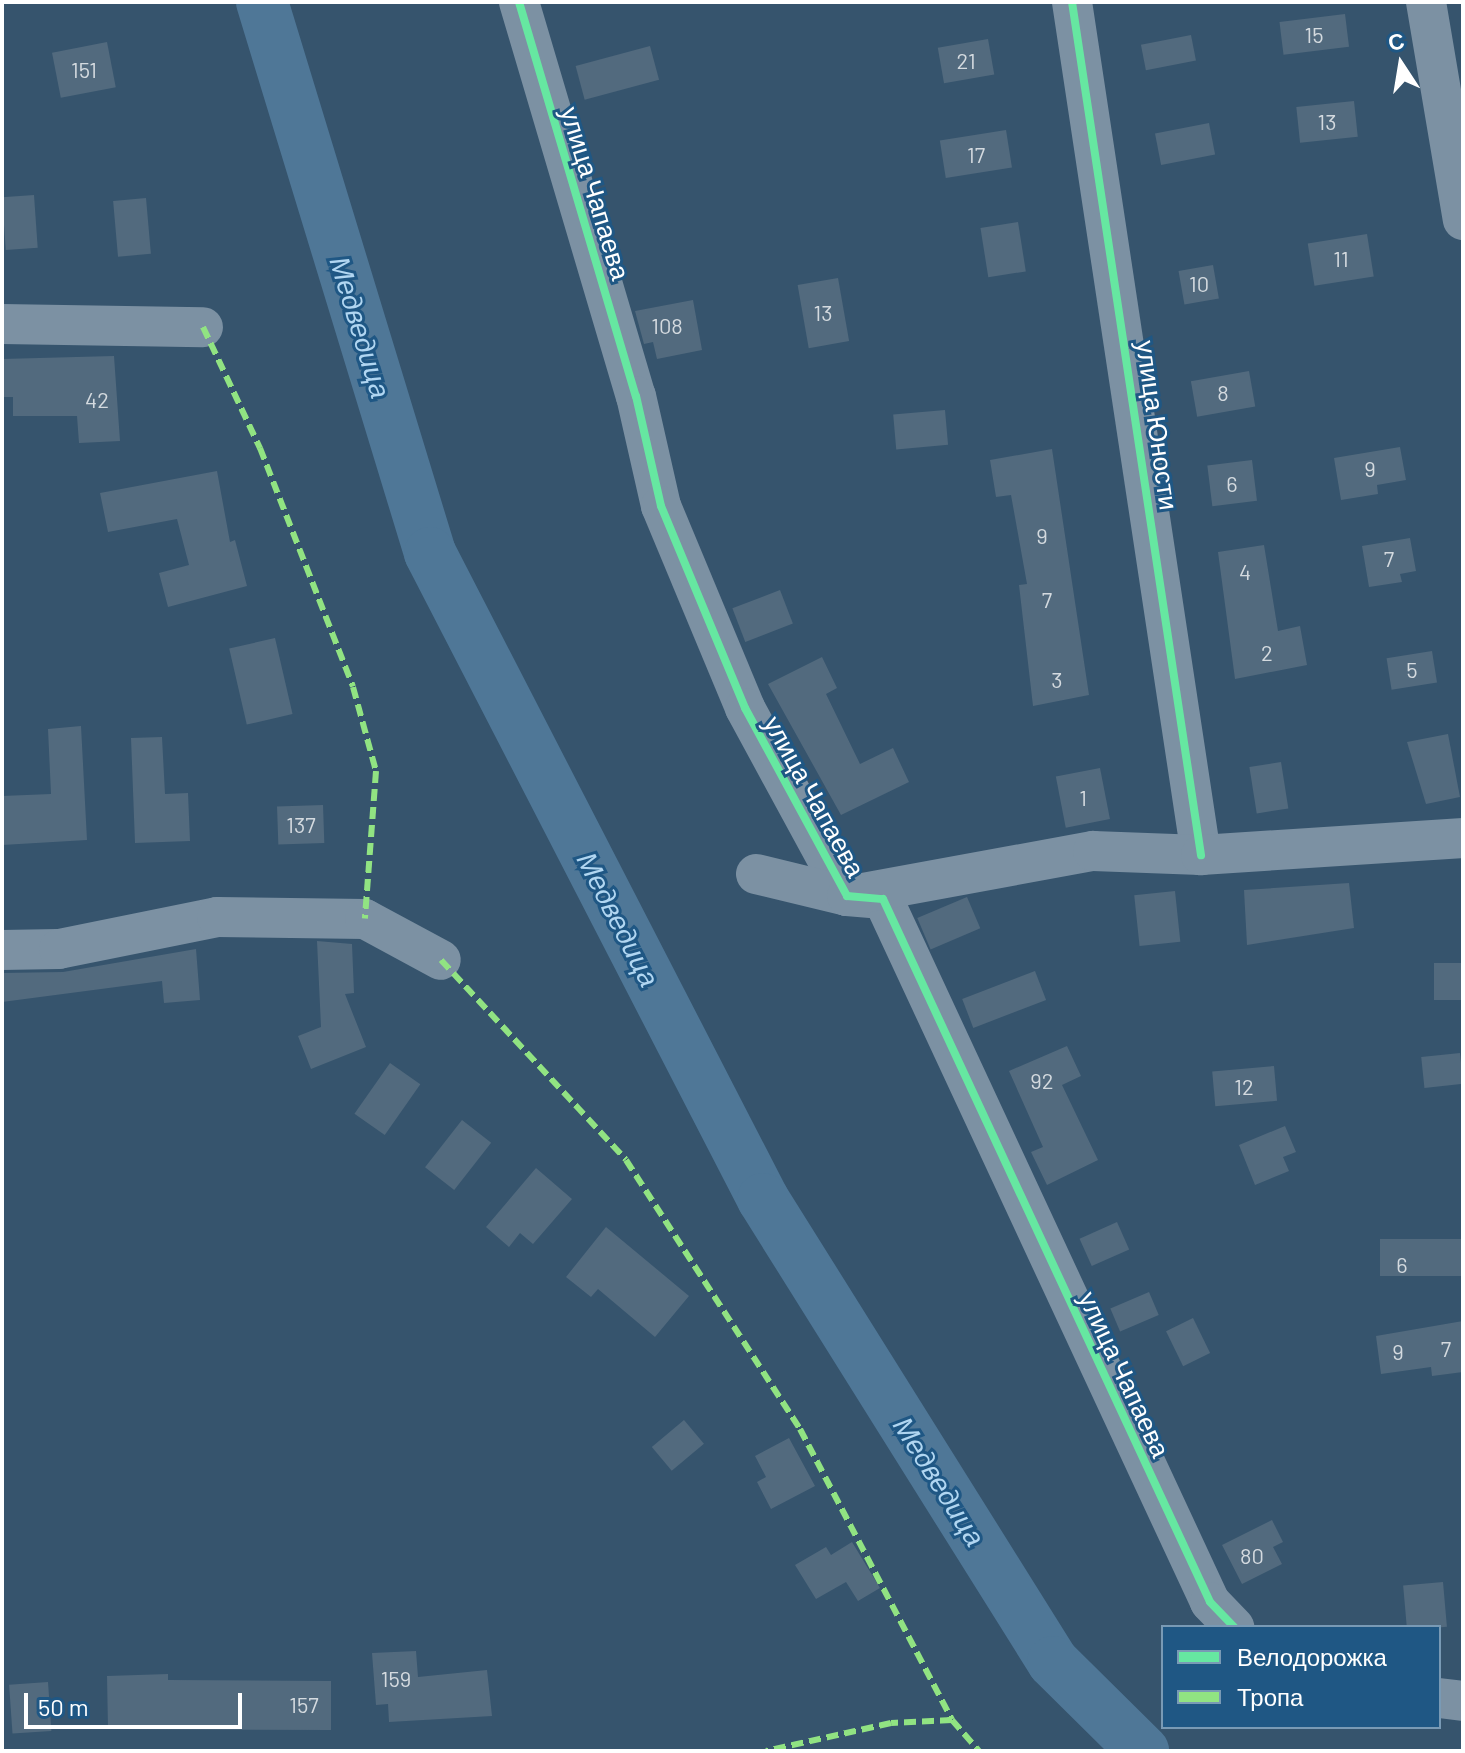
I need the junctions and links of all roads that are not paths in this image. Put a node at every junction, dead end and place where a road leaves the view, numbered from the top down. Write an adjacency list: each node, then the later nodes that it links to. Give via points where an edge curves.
1 (519, 2): 10 (street, улица Чапаева, via 636,396 661,506 745,708)
2 (1072, 2): 8 (street, улица Юности)
3 (1426, 2): 4 (street)
4 (1463, 220)
5 (2, 324): 6 (street)
6 (203, 327)
7 (1463, 838): 8 (street)
8 (1201, 855): 10 (street, via 1093,851)
9 (756, 874): 10 (street)
10 (847, 896): 13 (street, улица Чапаева, via 883,899 1210,1602)
11 (2, 950): 12 (street, via 59,949 217,917 365,919)
12 (441, 960)
13 (1232, 1625)
14 (1441, 1698): 15 (street)
15 (1463, 1701)

